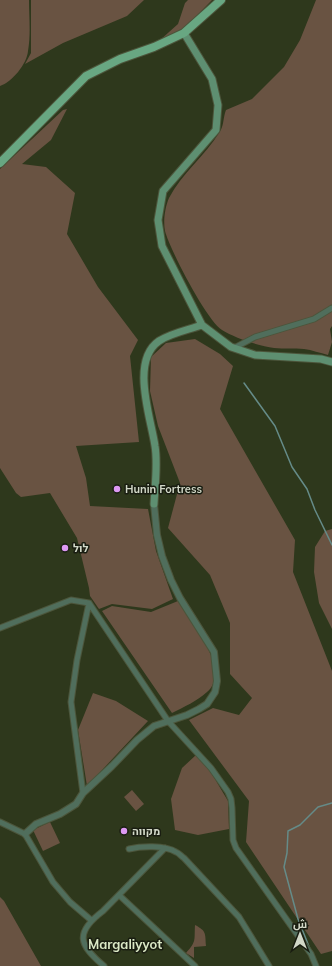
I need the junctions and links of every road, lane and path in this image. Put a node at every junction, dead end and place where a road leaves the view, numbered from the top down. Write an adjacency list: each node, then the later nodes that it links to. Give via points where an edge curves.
1 (221, 0): 2 (main road)
2 (184, 33): 3 (main road, via 86,76); 5 (main road, via 212,80 218,105 216,130 163,191 158,220 162,246)
3 (0, 163)
4 (332, 308): 6 (street, via 314,318 255,337)
5 (202, 325): 6 (main road); 8 (main road, via 158,341 146,359 145,388 156,447)
6 (234, 348): 7 (main road, via 255,355)
7 (332, 362)
8 (154, 504): 11 (street, via 162,556 180,598 214,652 217,676 215,692 207,704)
9 (89, 603): 10 (street, via 71,600); 11 (street); 12 (street, via 71,702)
10 (0, 628)
11 (168, 721): 12 (street, via 154,726 137,740); 22 (street, via 211,768 228,792 236,848 305,945)
12 (83, 793): 14 (street, via 76,804 36,824)
13 (0, 822): 14 (street)
14 (25, 834): 18 (street, via 53,882 70,902)
15 (165, 848): 16 (street, via 139,846); 17 (street); 21 (street, via 184,858 240,917)
16 (129, 849)
17 (119, 895): 18 (street); 20 (street)
18 (91, 920): 19 (street, via 83,936 84,946)
19 (104, 966)
20 (195, 966)
21 (269, 966)
22 (316, 966)

